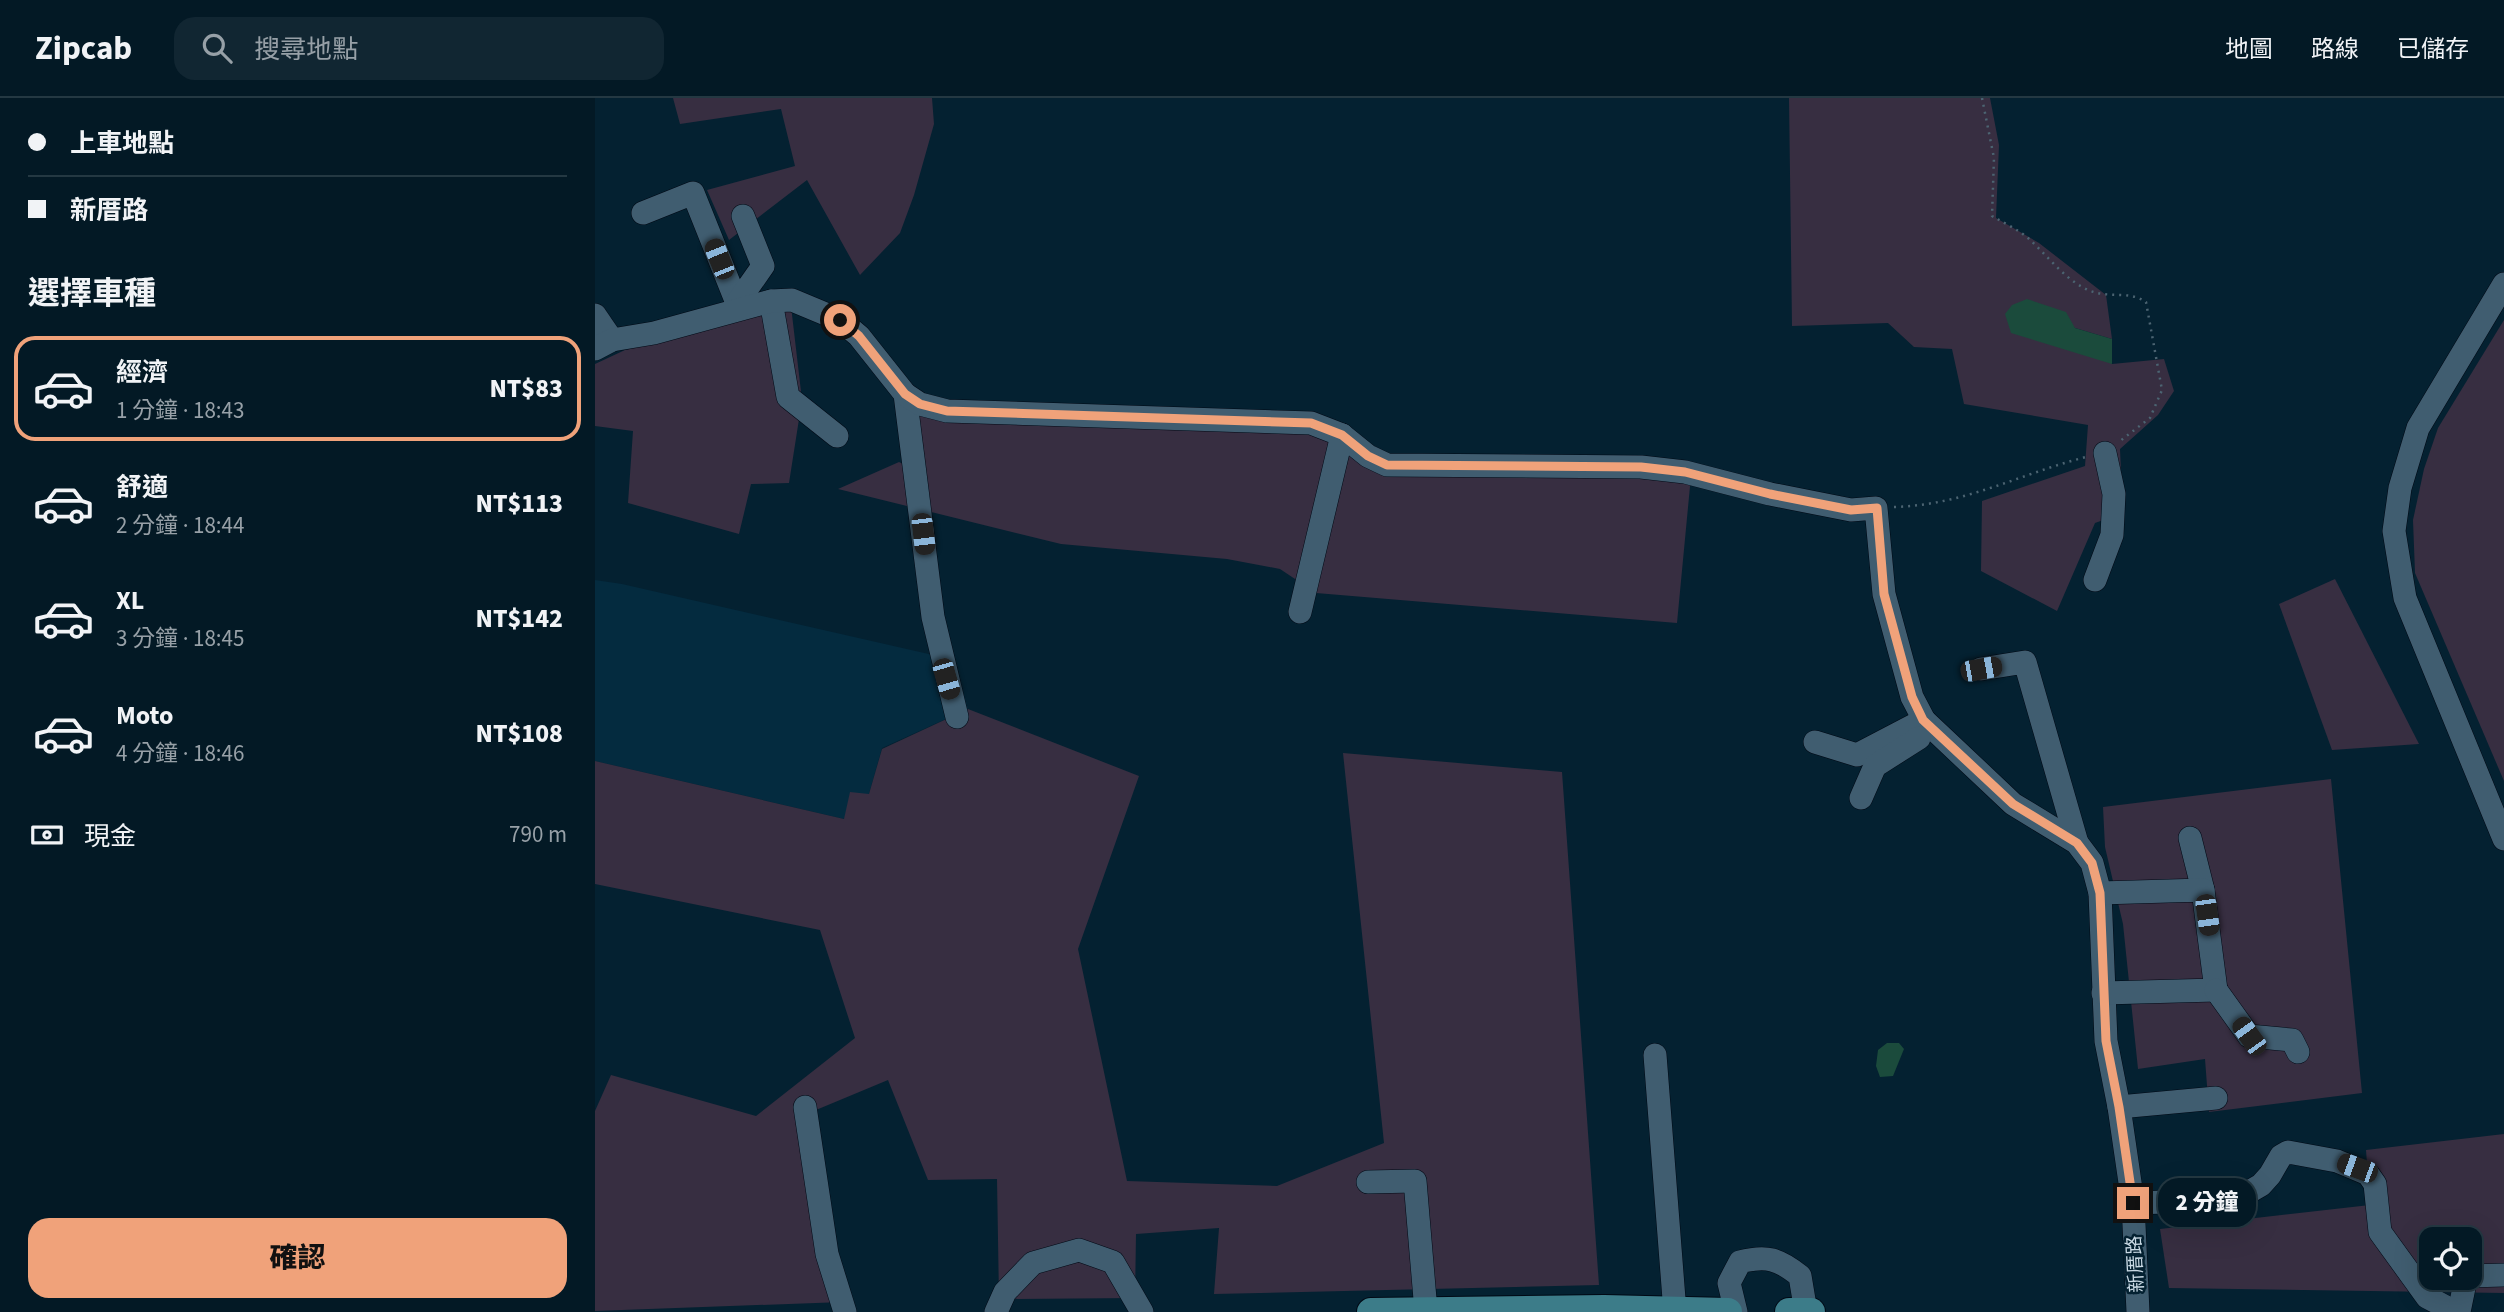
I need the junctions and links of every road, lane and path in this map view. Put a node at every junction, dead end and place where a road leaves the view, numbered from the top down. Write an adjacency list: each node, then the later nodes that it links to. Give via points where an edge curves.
1 (1982, 98): 12 (path, via 1994,158 1992,216 2027,237 2071,280 2105,295 2136,296 2146,302 2162,390 2150,418)
2 (643, 213): 6 (street, via 693,192)
3 (743, 216): 6 (street, via 763,266)
4 (2504, 284): 22 (street, via 2418,428 2400,488 2394,531 2405,598)
5 (771, 301): 6 (street); 9 (street, via 792,300 840,320 859,336); 11 (street, via 787,397)
6 (736, 307): 8 (street)
7 (595, 315): 8 (street)
8 (603, 345)
9 (905, 394): 10 (street, via 920,404 947,411 1311,423); 17 (street, via 933,617)
10 (1342, 435): 13 (street, via 1387,465 1641,467 1685,472 1851,510); 15 (street)
11 (837, 436)
12 (2105, 453): 13 (path, via 1970,496); 14 (street, via 2114,494 2112,536)
13 (1877, 508): 18 (street, 新厝路, via 1884,594 1912,697)
14 (2095, 580)
15 (1300, 612)
16 (1981, 669): 23 (street, via 2025,662)
17 (957, 718)
18 (1929, 724): 19 (street, via 1857,755); 20 (street, via 1875,766); 23 (street, 新厝路, via 2013,804)
19 (1815, 742)
20 (1861, 798)
21 (2190, 838): 24 (street)
22 (2504, 839)
23 (2077, 843): 25 (street, 新厝路, via 2092,863)
24 (2203, 890): 25 (street); 26 (street)
25 (2100, 893): 27 (street, 新厝路)
26 (2216, 990): 27 (street); 28 (street, via 2249,1036 2292,1040)
27 (2103, 993): 32 (street, 新厝路, via 2106,1041)
28 (2298, 1052)
29 (1655, 1055): 39 (street)
30 (2216, 1098): 32 (street)
31 (805, 1107): 40 (street, via 827,1254)
32 (2119, 1107): 34 (street, 新厝路)
33 (1368, 1182): 38 (street, via 1415,1181)
34 (2133, 1203): 48 (street, 新厝路); 49 (street, via 2235,1200 2261,1185 2288,1152 2337,1161 2368,1174 2375,1184 2380,1232 2427,1297)
35 (2504, 1275): 36 (street)
36 (2482, 1276)
37 (2463, 1290): 49 (street)
38 (1426, 1311): 39 (main road); 43 (main road)
39 (1674, 1311): 44 (main road)
40 (845, 1312)
41 (996, 1312): 42 (street, via 1005,1292 1033,1263 1079,1250 1114,1262)
42 (1142, 1312)
43 (1371, 1312)
44 (1728, 1312)
45 (1736, 1312): 47 (street, via 1729,1283 1740,1262 1758,1257 1782,1262 1800,1276)
46 (1789, 1312): 47 (main road)
47 (1808, 1312)
48 (2139, 1312)
49 (2457, 1312)

